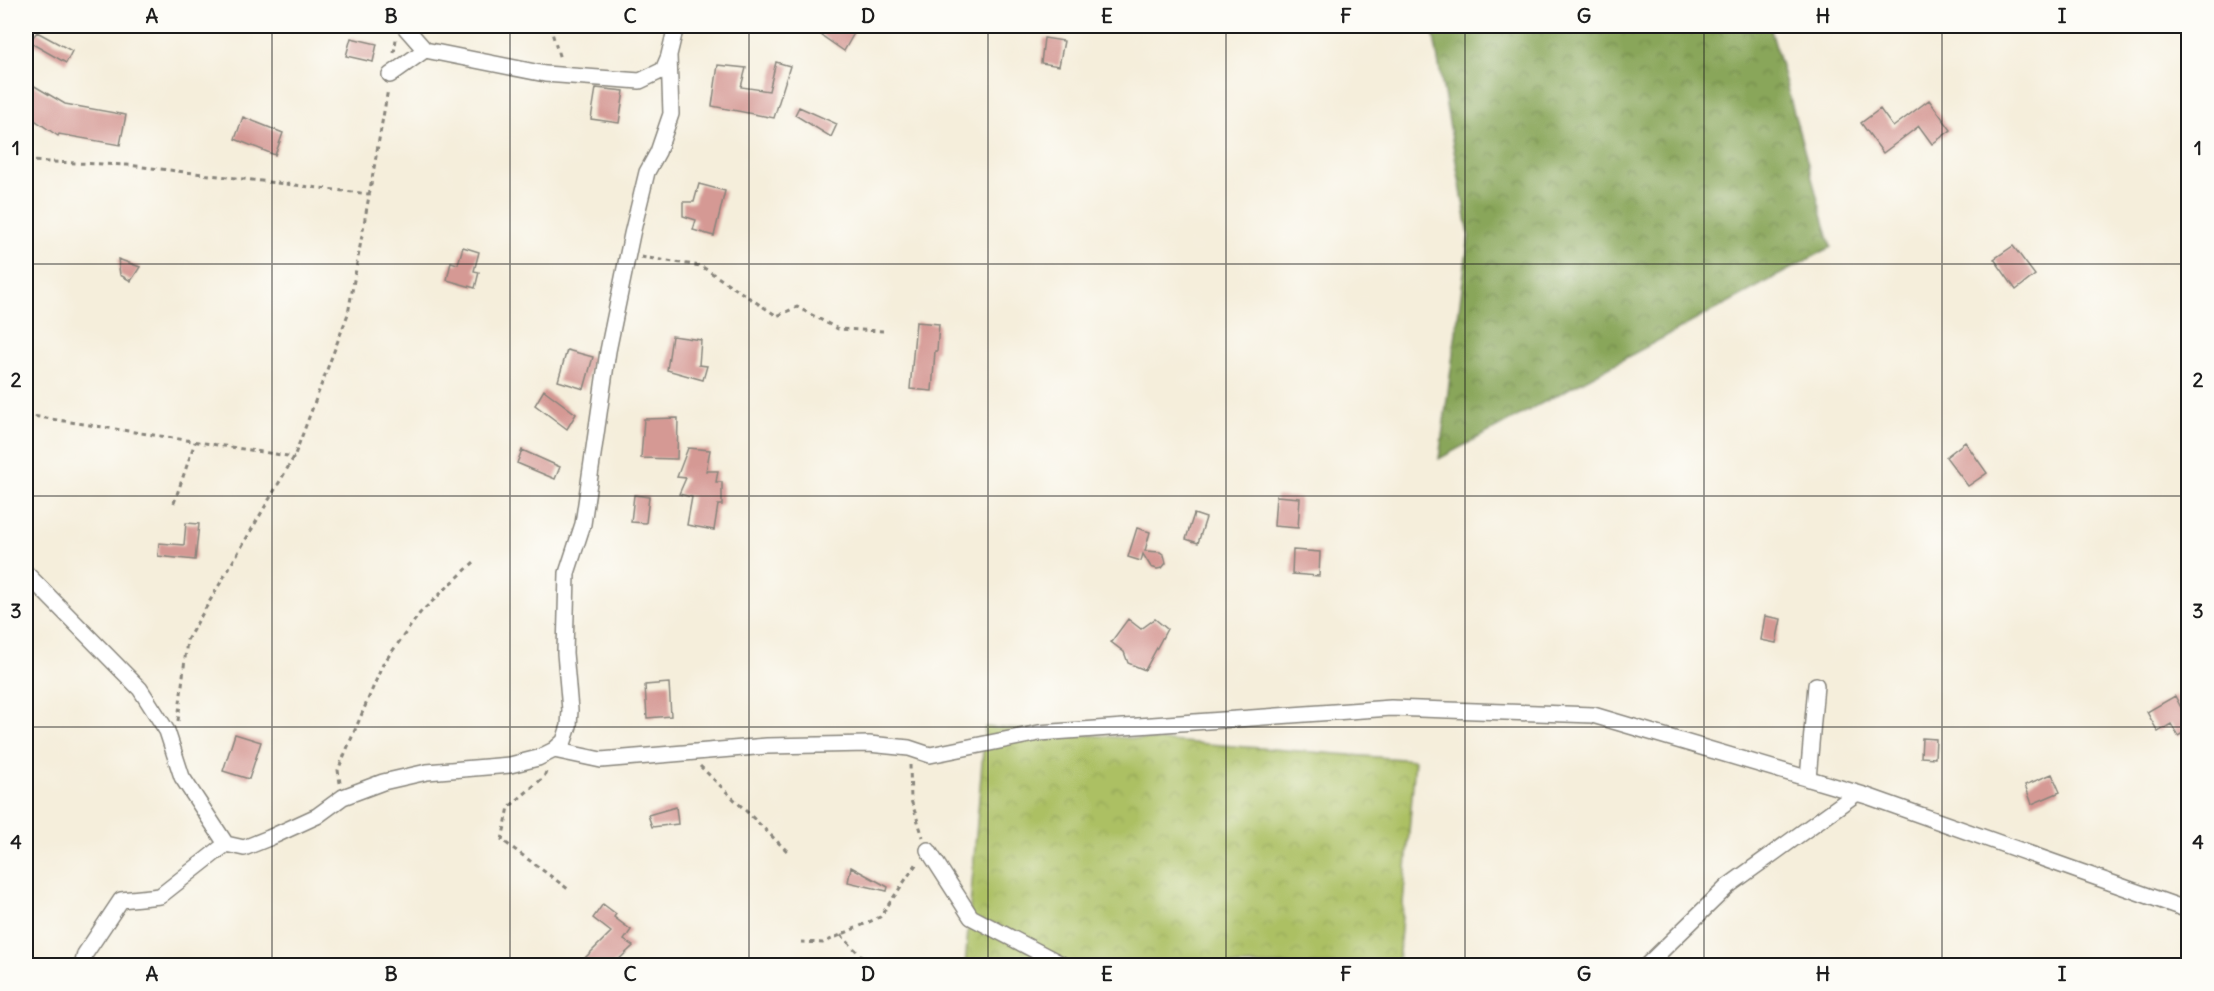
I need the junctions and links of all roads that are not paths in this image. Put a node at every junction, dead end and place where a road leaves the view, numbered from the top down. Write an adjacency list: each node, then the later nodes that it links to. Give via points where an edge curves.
1 (676, 26): 4 (street)
2 (400, 30): 3 (street)
3 (425, 50): 4 (street, via 545,74 640,81 663,70); 5 (street)
4 (669, 55): 8 (street, via 671,114 647,172 628,255 583,524 567,573 569,726 564,741)
5 (390, 75)
6 (26, 573): 11 (street, via 140,689 168,730 182,777)
7 (1816, 685): 9 (street)
8 (554, 750): 9 (street, via 601,760 767,746 869,744 909,748 930,755 1039,733 1390,708 1593,715); 11 (street, via 510,765 416,774 383,782 343,797 317,816 244,848)
9 (1808, 779): 10 (street)
10 (1857, 793): 13 (street); 16 (street, via 1728,886)
11 (226, 844): 14 (street, via 160,896 121,900 85,954)
12 (928, 850): 15 (street, via 971,917)
13 (2188, 910)
14 (82, 966)
15 (1065, 966)
16 (1646, 966)

